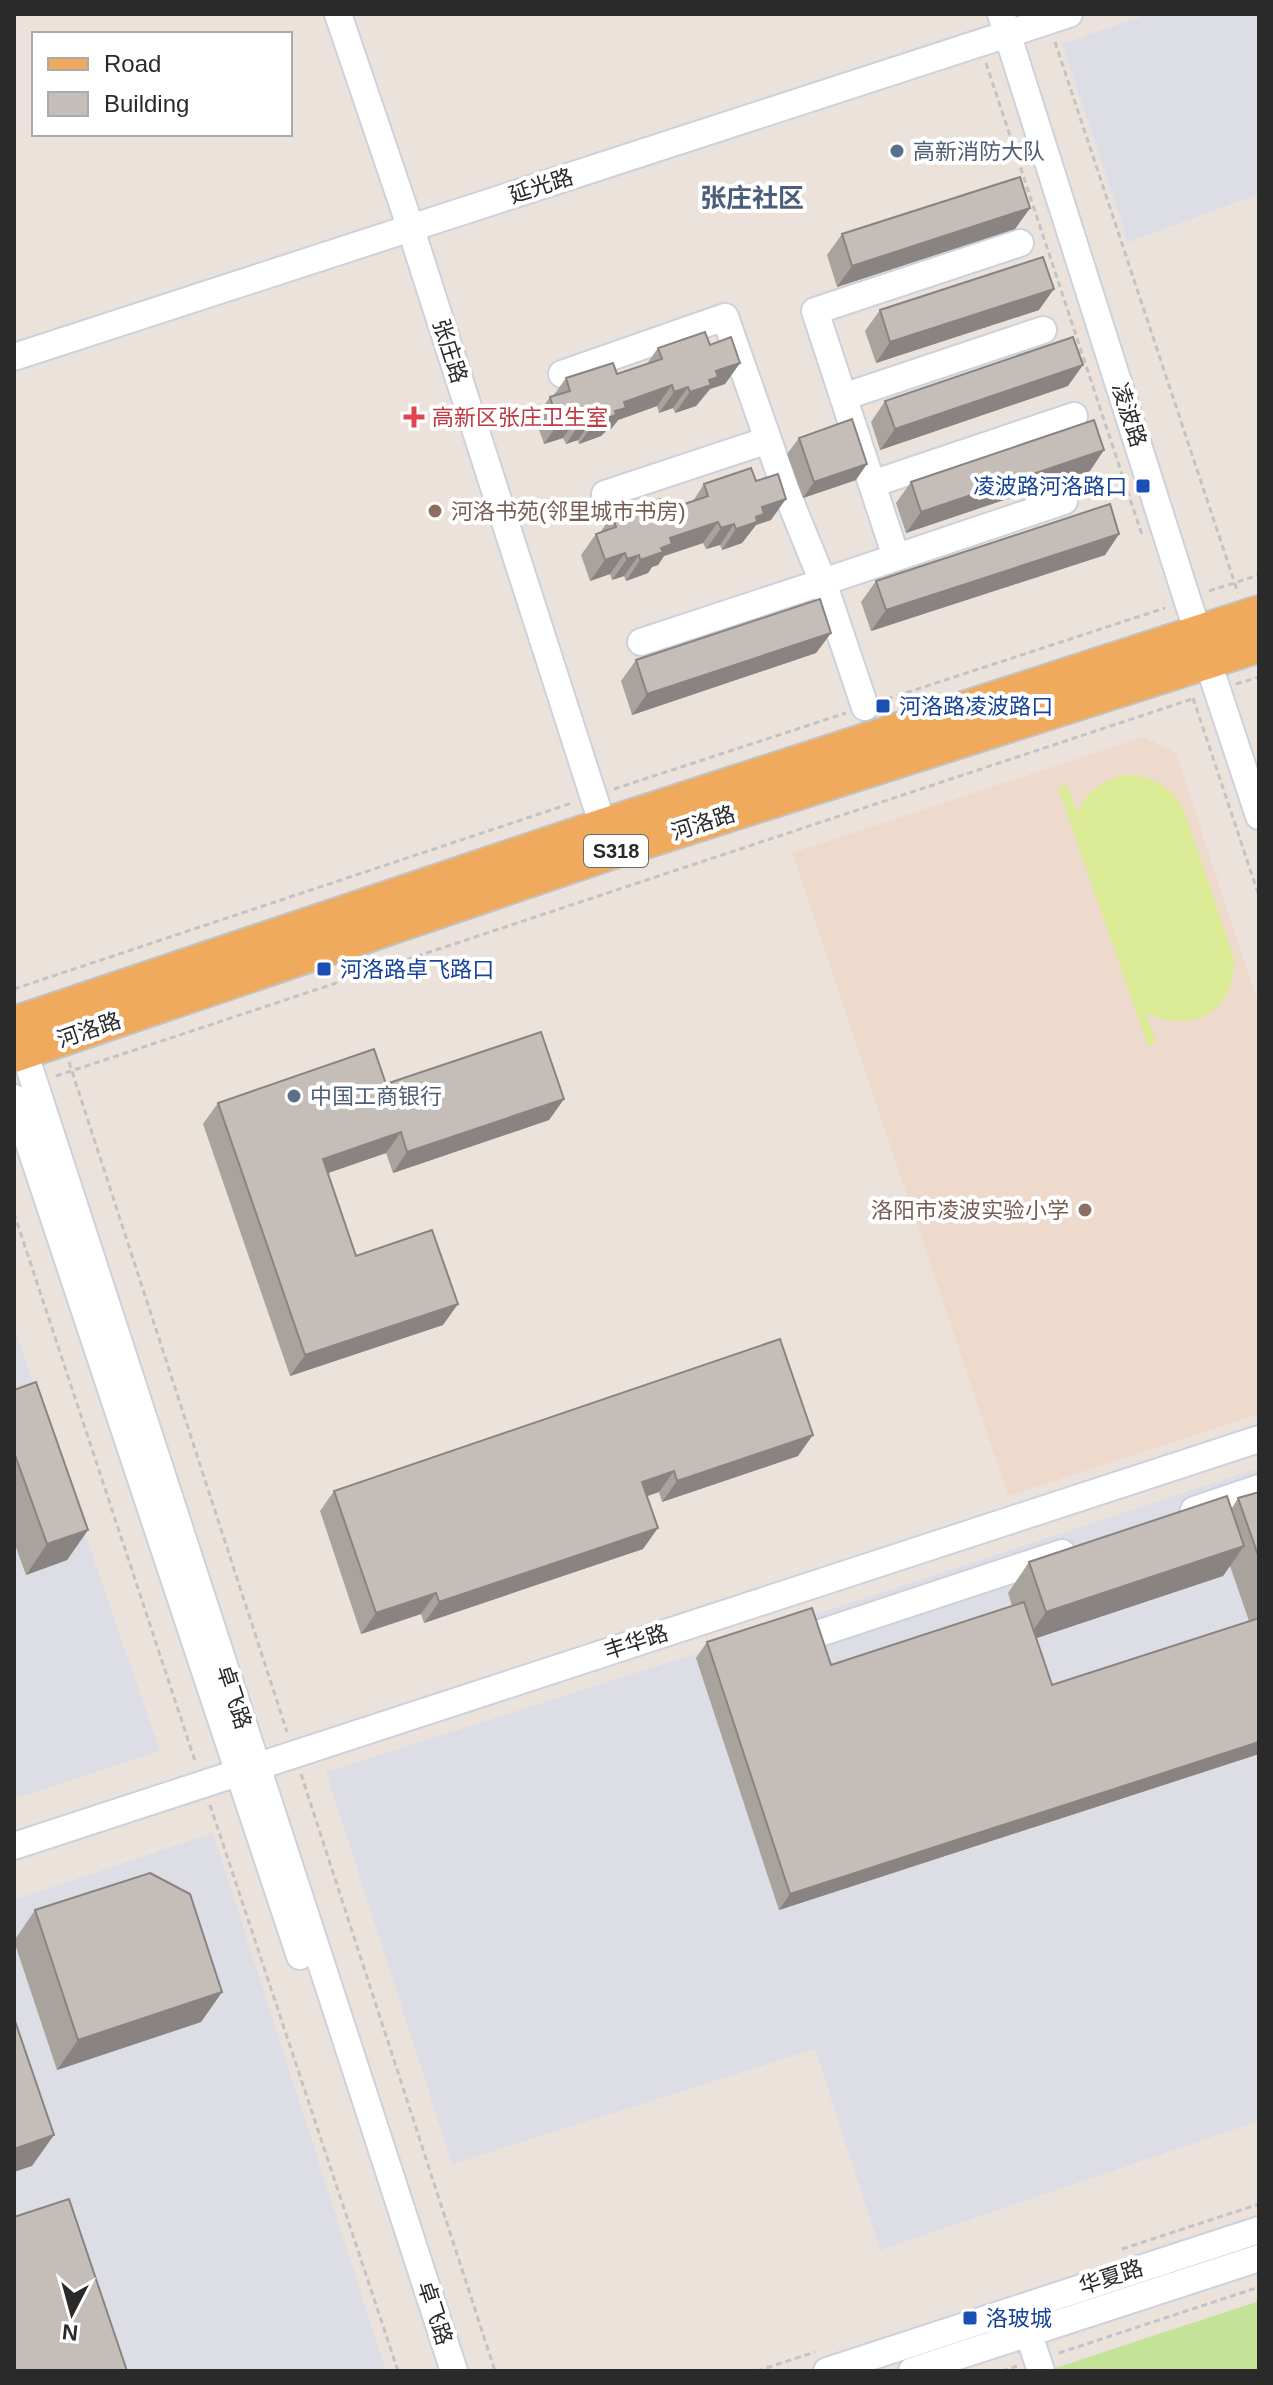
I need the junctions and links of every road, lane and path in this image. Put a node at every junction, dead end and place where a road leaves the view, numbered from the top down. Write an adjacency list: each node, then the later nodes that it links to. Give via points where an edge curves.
1 (338, 14): 5 (street, 张庄路)
2 (1059, 17): 3 (street, 延光路); 21 (path)
3 (1010, 21): 4 (street, 延光路); 5 (street, 延光路); 22 (street, 凌波路)
4 (979, 43): 5 (street, 延光路); 17 (path)
5 (408, 221): 8 (street, 延光路); 9 (street, 延光路); 29 (street, 张庄路)
6 (1020, 243): 11 (street, via 815,311)
7 (1043, 330): 11 (street)
8 (14, 341)
9 (14, 357)
10 (562, 374): 13 (street, via 725,317)
11 (843, 397): 14 (street)
12 (1074, 416): 14 (street)
13 (768, 440): 15 (street); 20 (street)
14 (872, 484): 18 (street)
15 (605, 494)
16 (1064, 501): 18 (street)
17 (1146, 549)
18 (896, 557): 20 (street)
19 (1259, 575): 21 (path)
20 (823, 582): 24 (street); 27 (street)
21 (1234, 583): 22 (path); 23 (path)
22 (1185, 600): 25 (street, 凌波路); 25 (path); 27 (path)
23 (1255, 625): 25 (main road, 河洛路 / S318)
24 (641, 642)
25 (1208, 662): 26 (path); 28 (street, 凌波路); 29 (main road, 河洛路 / S318); 30 (street, 凌波路); 31 (path); 33 (path); 33 (main road, 河洛路 / S318)
26 (1259, 677)
27 (865, 707): 29 (path)
28 (1259, 766)
29 (598, 811): 33 (main road, 河洛路 / S318); 33 (path)
30 (1259, 816)
31 (1259, 896)
32 (14, 989): 33 (path)
33 (57, 1025): 34 (main road, 河洛路 / S318); 34 (path); 41 (path)
34 (19, 1056): 42 (street, 卓飞路)
35 (1259, 1439): 41 (street, 丰华路)
36 (1259, 1454): 41 (street, 丰华路)
37 (1259, 1488): 38 (street)
38 (1171, 1517)
39 (1082, 1547): 40 (street)
40 (817, 1634)
41 (296, 1759): 42 (street, 丰华路); 52 (path)
42 (250, 1775): 43 (street, 丰华路); 44 (street, 丰华路); 50 (street, 卓飞路); 51 (street, 卓飞路)
43 (14, 1846)
44 (14, 1859)
45 (1259, 2230): 53 (street, 华夏路)
46 (1259, 2258): 48 (street, 华夏路)
47 (1259, 2287): 49 (path)
48 (1028, 2332): 49 (street); 54 (street, 华夏路)
49 (1039, 2365): 55 (path)
50 (437, 2371)
51 (454, 2371)
52 (495, 2371)
53 (827, 2371)
54 (912, 2371)
55 (1002, 2371)

